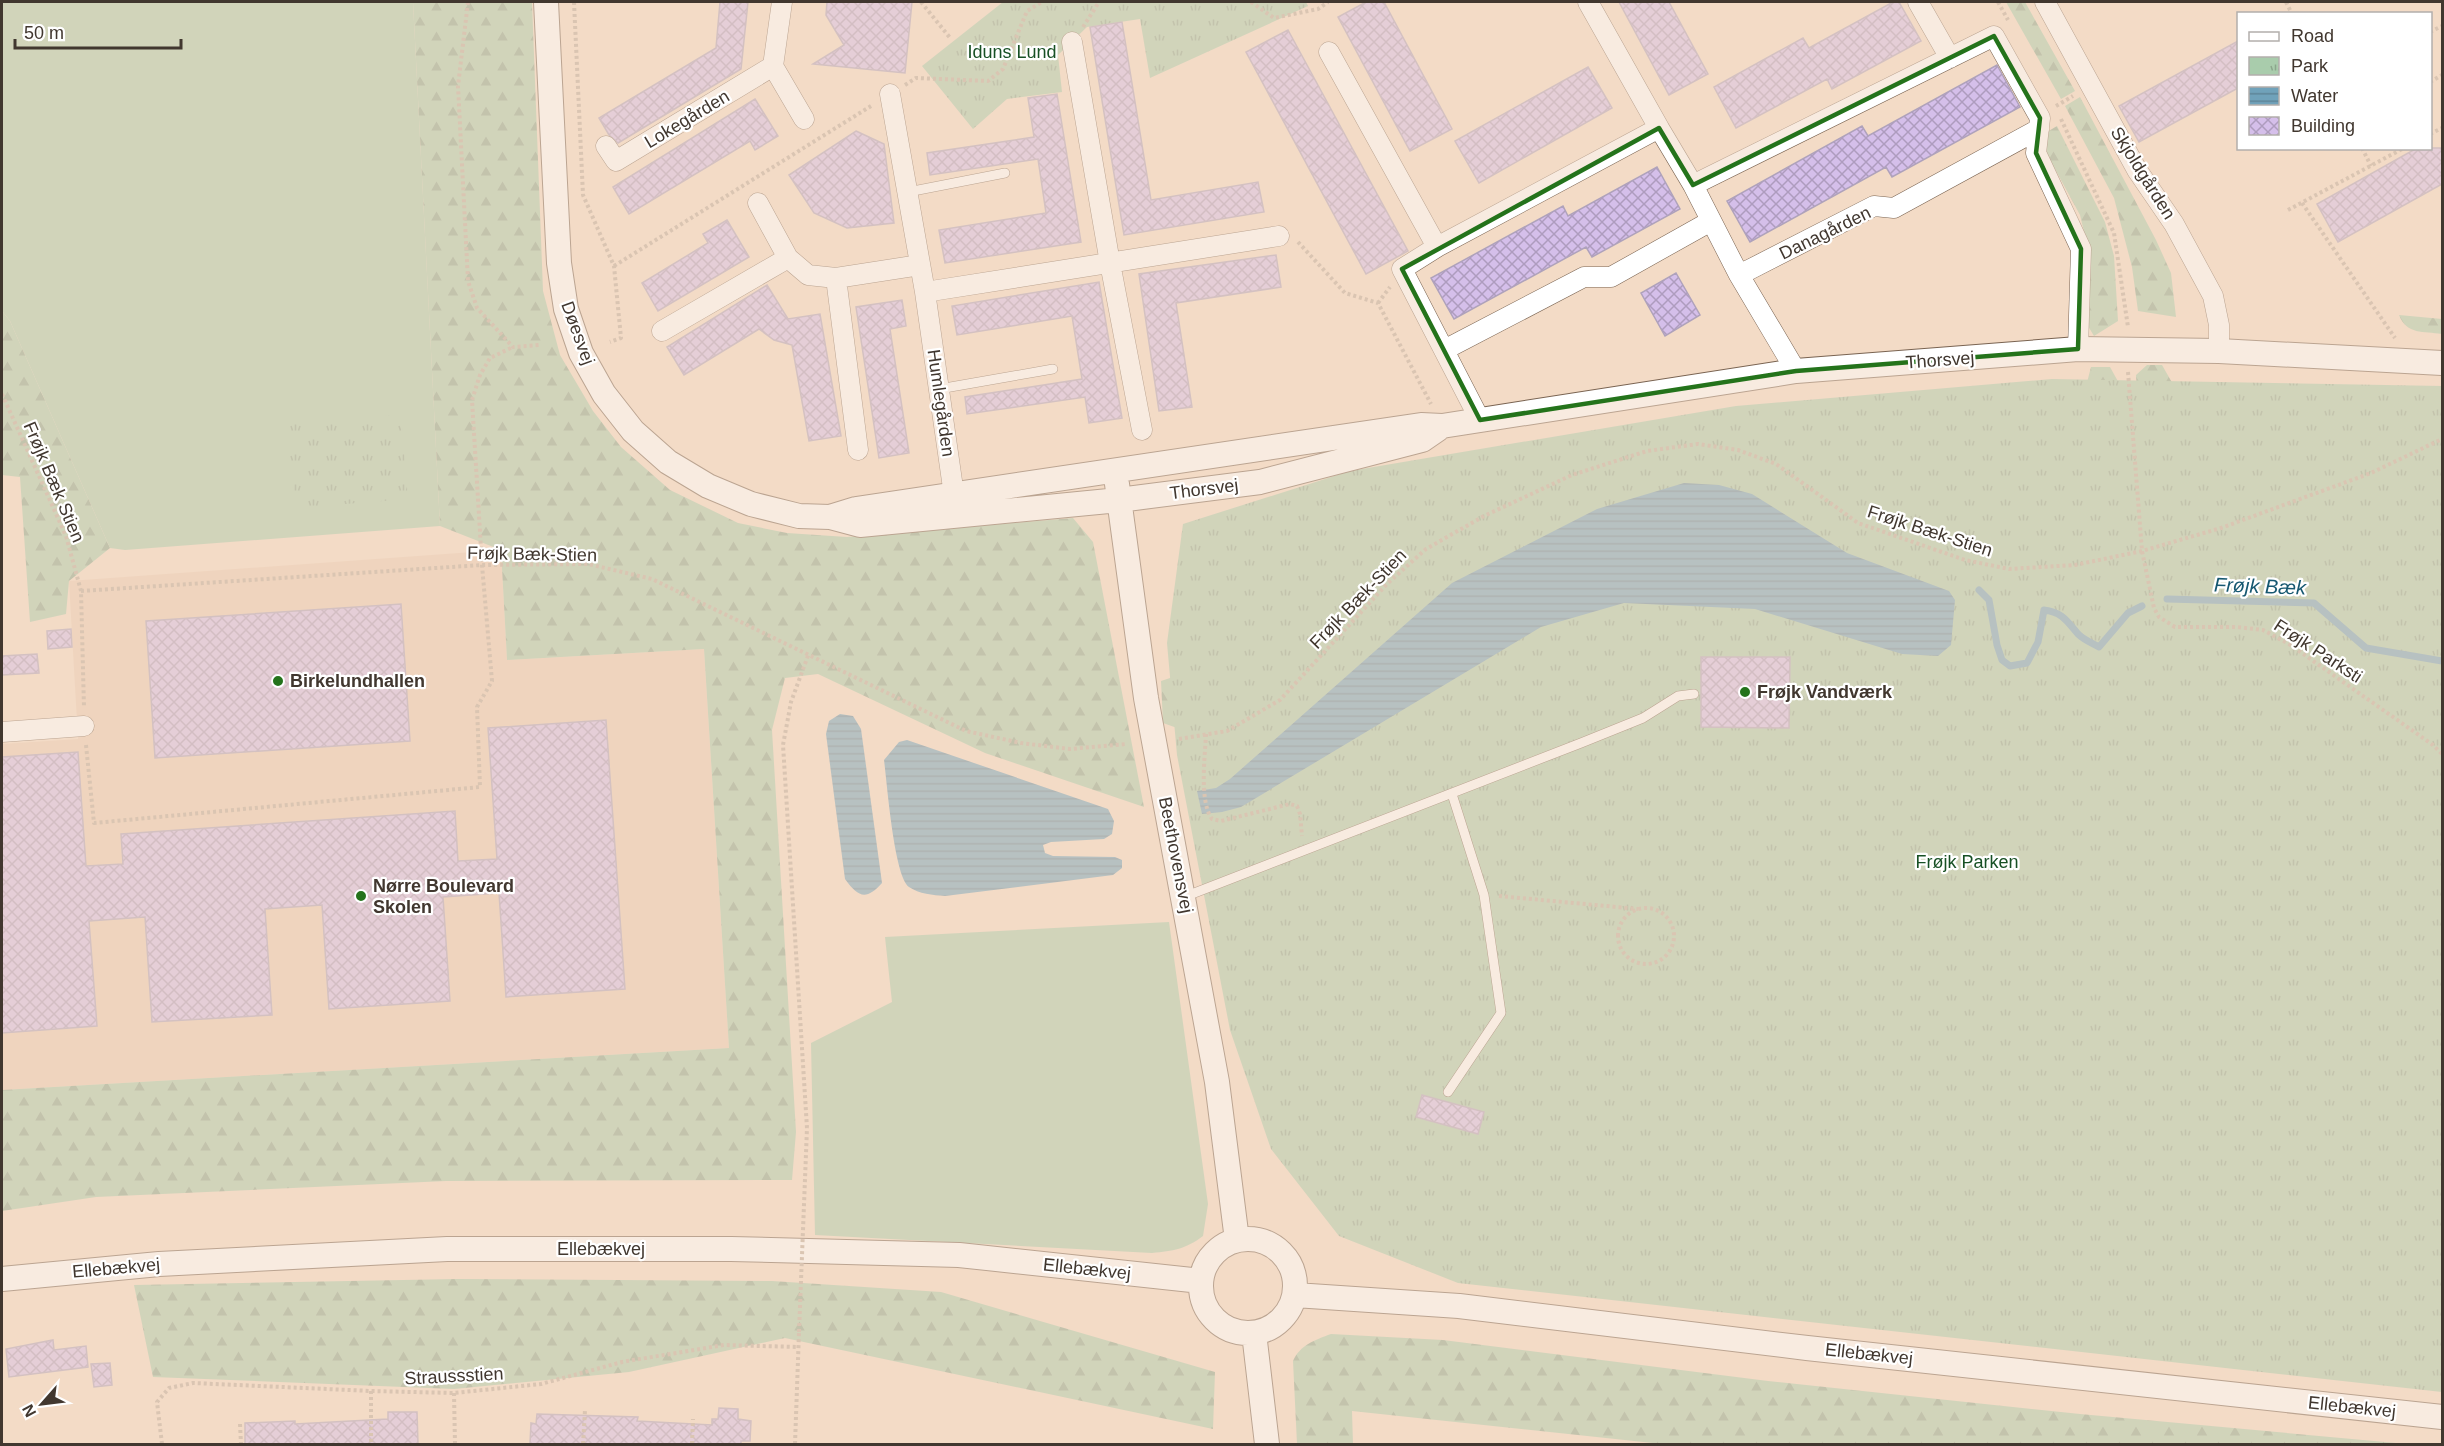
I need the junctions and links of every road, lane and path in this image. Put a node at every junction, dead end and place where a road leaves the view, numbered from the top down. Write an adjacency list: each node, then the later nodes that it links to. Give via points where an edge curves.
1 (468, 2): 49 (path, via 458,86 468,281 477,308)
2 (546, 2): 67 (street, Døesvej, via 559,263 566,309 581,353 604,394 633,430 668,462 708,486 751,504 799,516 830,517 856,509)
3 (574, 2): 40 (path, via 583,195)
4 (782, 2): 19 (street)
5 (921, 2): 15 (path)
6 (1042, 2): 20 (path, via 1027,11 1003,69 988,81 916,78)
7 (1099, 2): 16 (path)
8 (1251, 2): 9 (path, via 1274,18 1318,9)
9 (1328, 2)
10 (1588, 2): 23 (street)
11 (1918, 2): 18 (street)
12 (1998, 2): 14 (path)
13 (2045, 2): 52 (street, Skjoldgården, via 2213,296)
14 (2009, 21)
15 (951, 39)
16 (1072, 42): 39 (street)
17 (1329, 52): 37 (street)
18 (1950, 58): 24 (street, via 1994,36 2040,118); 30 (street)
19 (773, 66): 22 (street); 25 (street, Lokegården, via 616,162)
20 (890, 94): 31 (street, Humlegården); 40 (path)
21 (2052, 99): 46 (path, via 2114,233)
22 (804, 119)
23 (1659, 128): 30 (street); 37 (street)
24 (2039, 129): 42 (street, Danagården, via 1894,208 1874,206); 50 (street, via 2036,153 2081,249)
25 (606, 146)
26 (2363, 150): 28 (path)
27 (2399, 150): 28 (path)
28 (2371, 166): 33 (path)
29 (1005, 173): 31 (lane)
30 (1693, 185): 35 (street)
31 (908, 192): 41 (street, Humlegården)
32 (758, 203): 38 (street)
33 (2302, 203): 34 (path); 53 (path)
34 (2288, 210)
35 (1711, 221): 42 (street); 51 (street, via 1611,277 1584,277)
36 (1279, 236): 39 (street); 61 (path, via 1295,239 1345,294 1378,303)
37 (1437, 247): 51 (street, via 1402,269)
38 (788, 258): 43 (street, via 808,275); 45 (street)
39 (1110, 262): 44 (street); 62 (street)
40 (614, 266): 47 (path, via 621,338)
41 (920, 266): 43 (street); 44 (street, Humlegården)
42 (1739, 275): 56 (street)
43 (836, 278): 64 (street)
44 (924, 292): 58 (street, Humlegården)
45 (662, 331)
46 (2129, 334)
47 (610, 342)
48 (539, 345): 49 (path)
49 (513, 347): 69 (path, via 490,358 472,400)
50 (2078, 349): 52 (street, Thorsvej); 56 (street, Thorsvej)
51 (1444, 350): 60 (street)
52 (2219, 351): 53 (street, Thorsvej)
53 (2411, 361): 54 (street, Thorsvej)
54 (2442, 363)
55 (1053, 369): 58 (lane)
56 (1796, 371): 60 (street, Thorsvej)
57 (2127, 371): 68 (path, Frøjk Parksti)
58 (939, 388): 67 (street, Humlegården)
59 (2, 394): 70 (path, Frøjk Bæk Stien, via 66,536)
60 (1480, 420): 61 (street, Thorsvej)
61 (1442, 426): 65 (street, Thorsvej, via 1421,425); 66 (street, Thorsvej, via 1422,440 1260,482)
62 (1142, 430)
63 (2442, 439): 68 (path, Frøjk Bæk-Stien, via 2371,473 2221,528)
64 (858, 450)
65 (1114, 470): 66 (street, Beethovensvej); 67 (street, Thorsvej)
66 (1119, 500): 67 (street, Thorsvej); 82 (street, Beethovensvej, via 1146,698)
67 (956, 504)
68 (2142, 551): 75 (path, Frøjk Bæk-Stien, via 2075,565 2009,569 1965,560 1858,523 1776,464 1738,450 1698,444 1647,451 1572,475 1484,516 1426,549 1387,584 1280,700 1227,731); 78 (path, Frøjk Parksti, via 2154,608 2166,623 2175,627 2263,630 2289,644)
69 (482, 565): 70 (path, Frøjk Bæk-Stien); 71 (path, Frøjk Bæk-Stien, via 588,564 652,579); 73 (path, Frøjk Bæk Stien, via 492,681 477,707 480,787 94,823)
70 (81, 591): 73 (path, Frøjk Bæk Stien)
71 (809, 653): 77 (path, Frøjk Bæk-Stien, via 966,731 1070,749); 90 (path, bridge, via 791,702 783,745 807,1128)
72 (1694, 694): 79 (lane, via 1678,696 1643,718)
73 (84, 726): 74 (street)
74 (2, 732)
75 (1206, 734): 76 (path, Frøjk Bæk-Stien); 80 (path, via 1204,789 1212,819 1221,821 1290,804 1297,806)
76 (1179, 739)
77 (1126, 744)
78 (2442, 754)
79 (1452, 794): 80 (lane); 81 (lane)
80 (1302, 852): 82 (lane)
81 (1484, 895): 83 (path); 84 (lane, via 1501,1013)
82 (1184, 897): 85 (street, Beethovensvej, via 1217,1082)
83 (1640, 909): 83 (path, via 1620,926 1619,943 1629,958 1646,964 1668,953 1673,929 1664,915 1649,908)
84 (1448, 1092)
85 (1238, 1240): 87 (street, via 1213,1255); 88 (street, via 1268,1243 1281,1252 1295,1280)
86 (2, 1279): 87 (street, Ellebækvej, via 159,1264 447,1249 730,1249 959,1255)
87 (1201, 1281): 89 (street, via 1202,1298 1210,1314 1237,1332)
88 (1295, 1295): 89 (street, via 1281,1321); 94 (street, Ellebækvej, via 1459,1306)
89 (1254, 1333): 104 (street)
90 (798, 1347): 92 (path, Straussstien, via 724,1346 622,1362 541,1383); 103 (path)
91 (371, 1391): 92 (path, Straussstien); 97 (path, Straussstien, via 193,1383 169,1388 157,1402); 99 (path)
92 (454, 1393): 100 (path)
93 (585, 1410): 101 (path)
94 (2442, 1417)
95 (693, 1419): 102 (path)
96 (240, 1424): 98 (path)
97 (162, 1444)
98 (241, 1444)
99 (371, 1444)
100 (454, 1444)
101 (583, 1444)
102 (692, 1444)
103 (795, 1444)
104 (1267, 1444)

